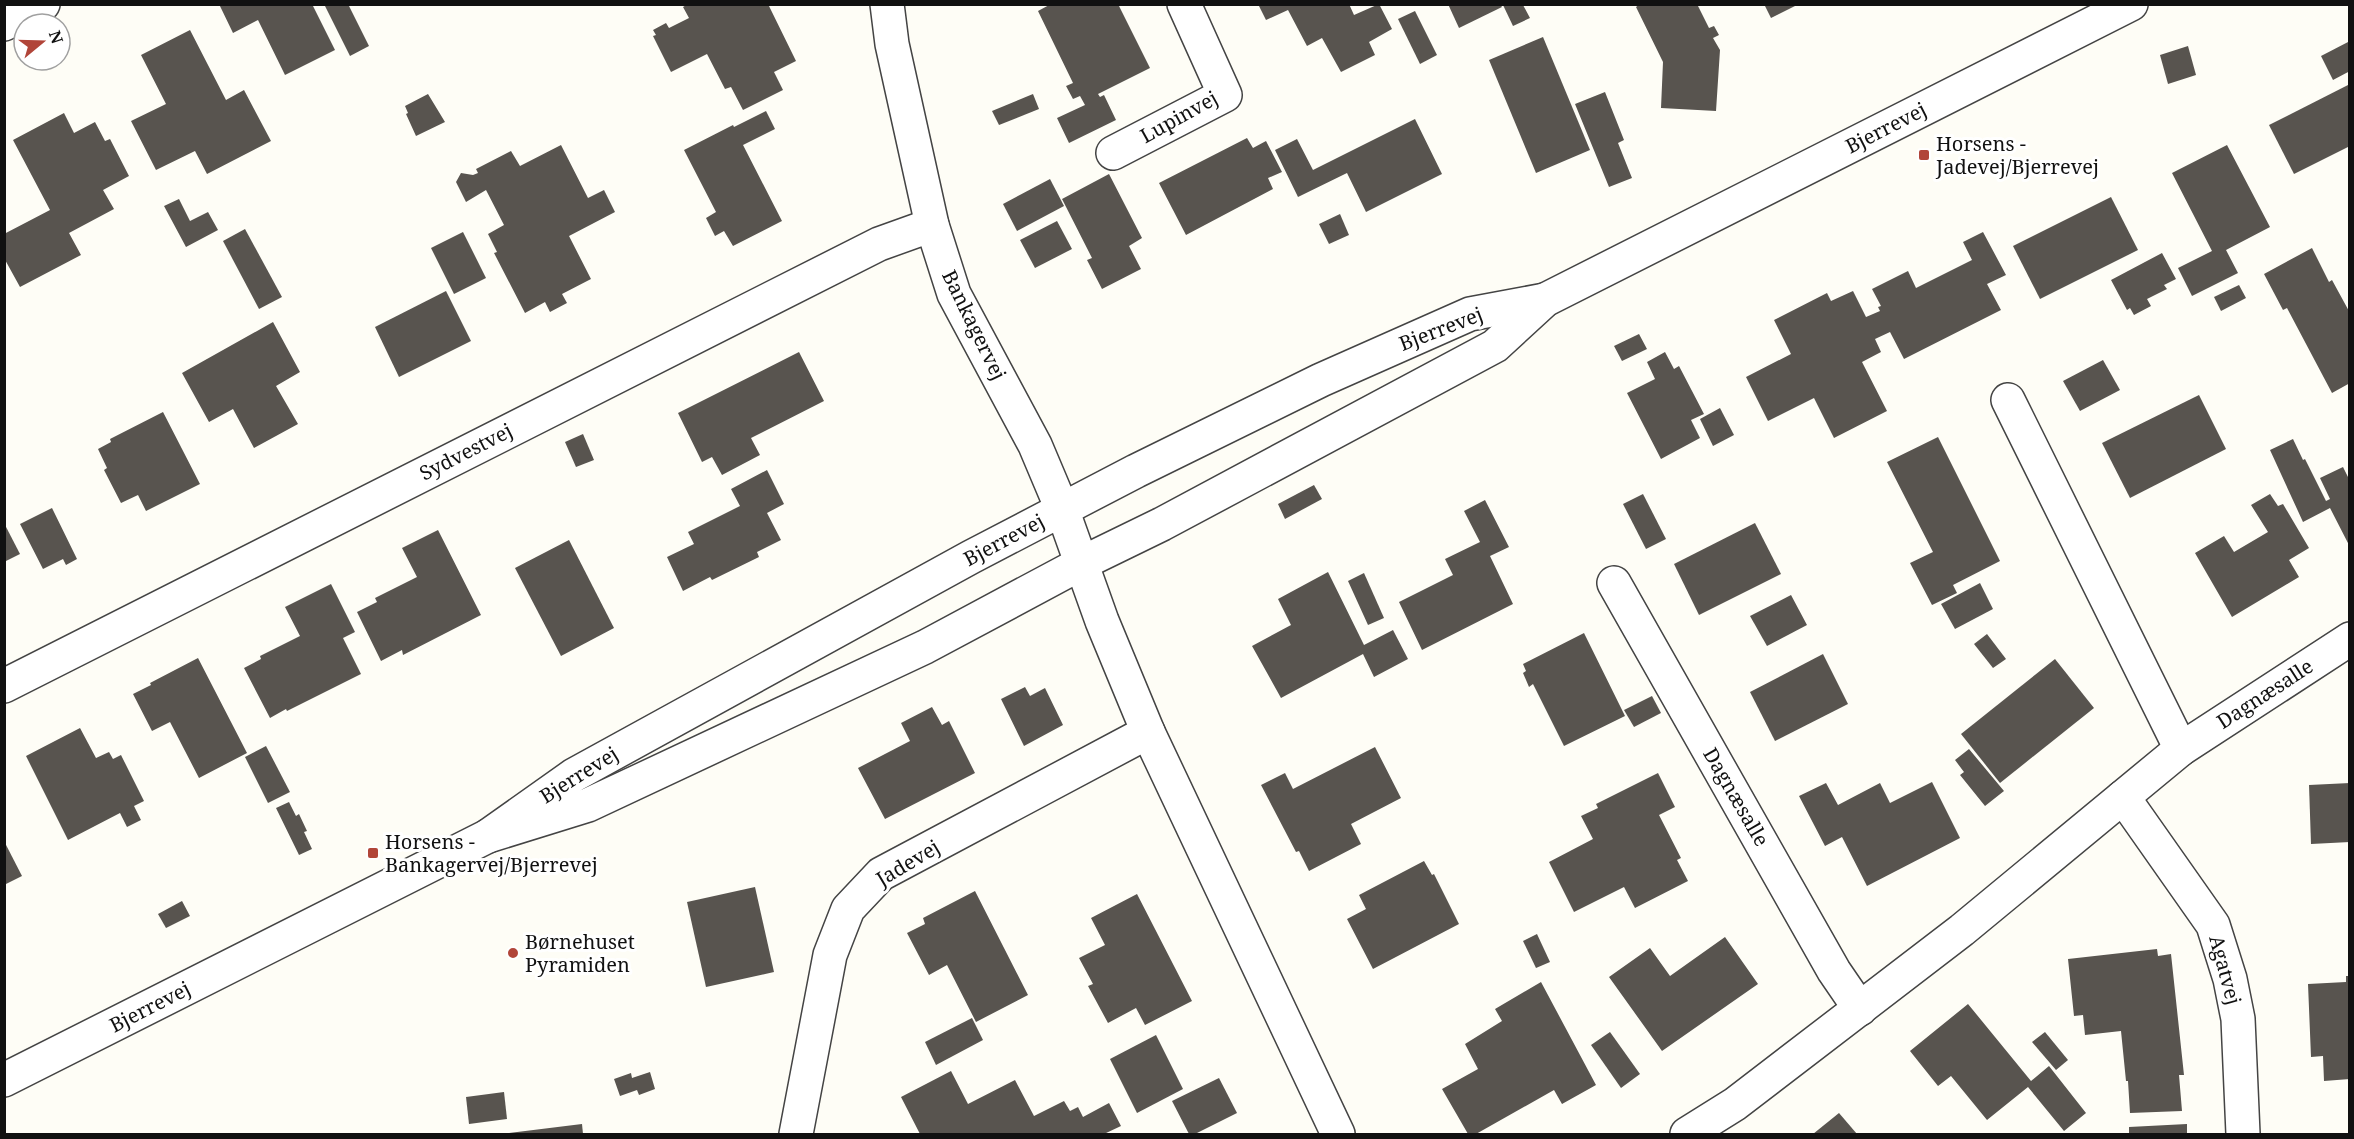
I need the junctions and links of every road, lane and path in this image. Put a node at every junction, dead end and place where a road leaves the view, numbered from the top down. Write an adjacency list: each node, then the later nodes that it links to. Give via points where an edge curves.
1 (43, 4): 5 (street)
2 (887, 4): 7 (street, Bankagervej, via 892,44)
3 (1184, 4): 6 (street, Lupinvej, via 1225,95)
4 (2131, 4): 8 (street, Bjerrevej)
5 (4, 24)
6 (1113, 153)
7 (932, 225): 10 (street, Bankagervej, via 954,294 1035,445); 14 (street, Sydvestvej, via 879,244)
8 (1545, 300): 10 (street, Bjerrevej, via 1470,314 1321,380); 11 (street, Bjerrevej, via 1495,346)
9 (2008, 400): 16 (street)
10 (1062, 509): 11 (street, Bankagervej); 18 (street, Bjerrevej, via 574,775)
11 (1082, 563): 15 (street); 18 (street, Bjerrevej, via 925,646 598,800)
12 (1614, 583): 19 (street, Dagnæsalle, via 1834,971)
13 (2349, 639): 16 (street, Dagnæsalle)
14 (4, 686)
15 (1148, 732): 21 (street, Jadevej, via 881,874 848,909 830,955); 22 (street)
16 (2181, 749): 17 (street, Dagnæsalle)
17 (2123, 797): 19 (street, Dagnæsalle); 24 (street, Agatvej, via 2213,925 2238,1019)
18 (488, 836): 20 (street, Bjerrevej)
19 (1860, 1009): 23 (street, Dagnæsalle, via 1735,1104)
20 (4, 1080)
21 (796, 1134)
22 (1338, 1134)
23 (1687, 1134)
24 (2243, 1134)

